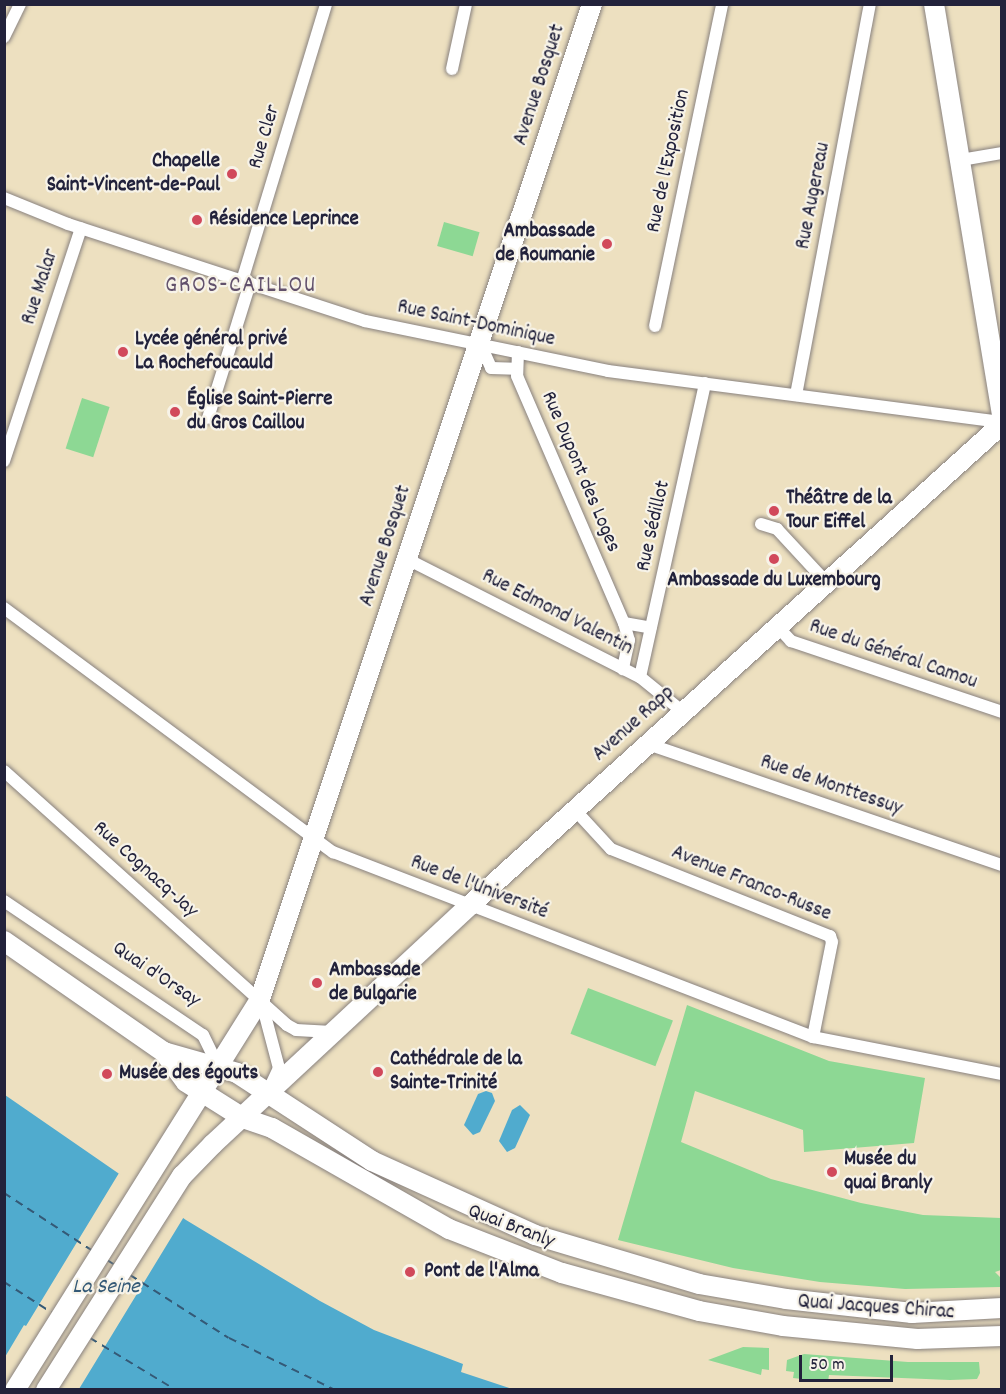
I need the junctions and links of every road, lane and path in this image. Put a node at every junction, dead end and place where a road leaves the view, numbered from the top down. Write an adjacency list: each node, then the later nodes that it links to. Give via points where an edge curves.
1 (20, 4): 8 (street)
2 (326, 4): 14 (street, Rue Cler)
3 (466, 4): 9 (street)
4 (592, 4): 16 (main road, Avenue Bosquet)
5 (722, 4): 15 (street, Rue de l'Exposition)
6 (870, 4): 21 (street, Rue Augereau)
7 (934, 4): 11 (main road)
8 (4, 37)
9 (452, 69)
10 (1002, 153): 11 (street)
11 (961, 160): 20 (main road)
12 (4, 198): 13 (street, Rue Saint-Dominique)
13 (81, 228): 14 (street, Rue Saint-Dominique); 25 (street, Rue Malar)
14 (246, 282): 16 (street, Rue Saint-Dominique, via 355,318); 23 (street, Rue Cler)
15 (655, 326)
16 (480, 343): 17 (street, Rue Saint-Dominique); 18 (street, via 491,368); 27 (main road, Avenue Bosquet)
17 (518, 352): 18 (street); 19 (street, Rue Saint-Dominique, via 608,371)
18 (514, 369): 30 (street, Rue Dupont des Loges)
19 (705, 383): 21 (street, Rue Saint-Dominique); 32 (street, Rue Sédillot)
20 (1000, 388): 22 (main road)
21 (796, 395): 24 (street, Rue Saint-Dominique)
22 (1002, 413)
23 (208, 418)
24 (1002, 423): 28 (main road, Avenue Rapp)
25 (4, 461)
26 (761, 524): 28 (street, via 777,529)
27 (407, 559): 33 (street, Rue Edmond Valentin); 40 (main road, Avenue Bosquet)
28 (826, 582): 31 (main road, Avenue Rapp)
29 (4, 608): 40 (street, Rue de l'Université)
30 (624, 623): 32 (street); 33 (street, Rue Dupont des Loges, via 629,640)
31 (777, 626): 35 (main road, Avenue Rapp); 36 (street, Rue du Général Camou, via 791,641)
32 (651, 628): 34 (street, Rue Sédillot)
33 (623, 669): 34 (street, Rue Edmond Valentin)
34 (640, 677): 35 (street, Rue Edmond Valentin)
35 (683, 712): 37 (main road, Avenue Rapp)
36 (1002, 712)
37 (648, 744): 39 (main road, Avenue Rapp); 41 (street, Rue de Monttessuy)
38 (4, 771): 45 (street, Rue Cognacq-Jay)
39 (575, 810): 43 (main road, Avenue Rapp); 47 (street, Avenue Franco-Russe, via 611,849 830,936)
40 (315, 838): 43 (street, Rue de l'Université, via 333,852); 45 (main road, Avenue Bosquet)
41 (1002, 865)
42 (4, 902): 49 (street, Quai d'Orsay, via 202,1035)
43 (469, 906): 46 (main road, Avenue Rapp); 47 (street, Rue de l'Université)
44 (4, 941): 48 (main road)
45 (260, 999): 46 (street, Rue Cognacq-Jay, via 296,1030); 49 (main road, Avenue Bosquet); 52 (street, via 279,1068)
46 (332, 1032): 52 (main road, Avenue Rapp)
47 (813, 1037): 50 (street, Rue de l'Université)
48 (164, 1052): 49 (main road); 51 (main road, via 180,1076)
49 (219, 1068): 51 (main road, Avenue Bosquet); 52 (main road, Quai Branly, via 237,1073)
50 (1002, 1074)
51 (203, 1093): 53 (main road, Quai Branly); 58 (main road)
52 (267, 1093): 53 (main road, Avenue Rapp); 54 (main road, Quai Branly, via 372,1161 496,1220 593,1254 689,1281)
53 (243, 1118): 56 (main road, Quai Branly, via 272,1128 406,1207 483,1244 562,1273 677,1305); 59 (main road, via 182,1176)
54 (786, 1299): 55 (main road, Quai Jacques Chirac, via 912,1313)
55 (1002, 1308)
56 (783, 1326): 57 (main road, Quai Jacques Chirac, via 917,1339)
57 (1002, 1336)
58 (18, 1385)
59 (46, 1389)

